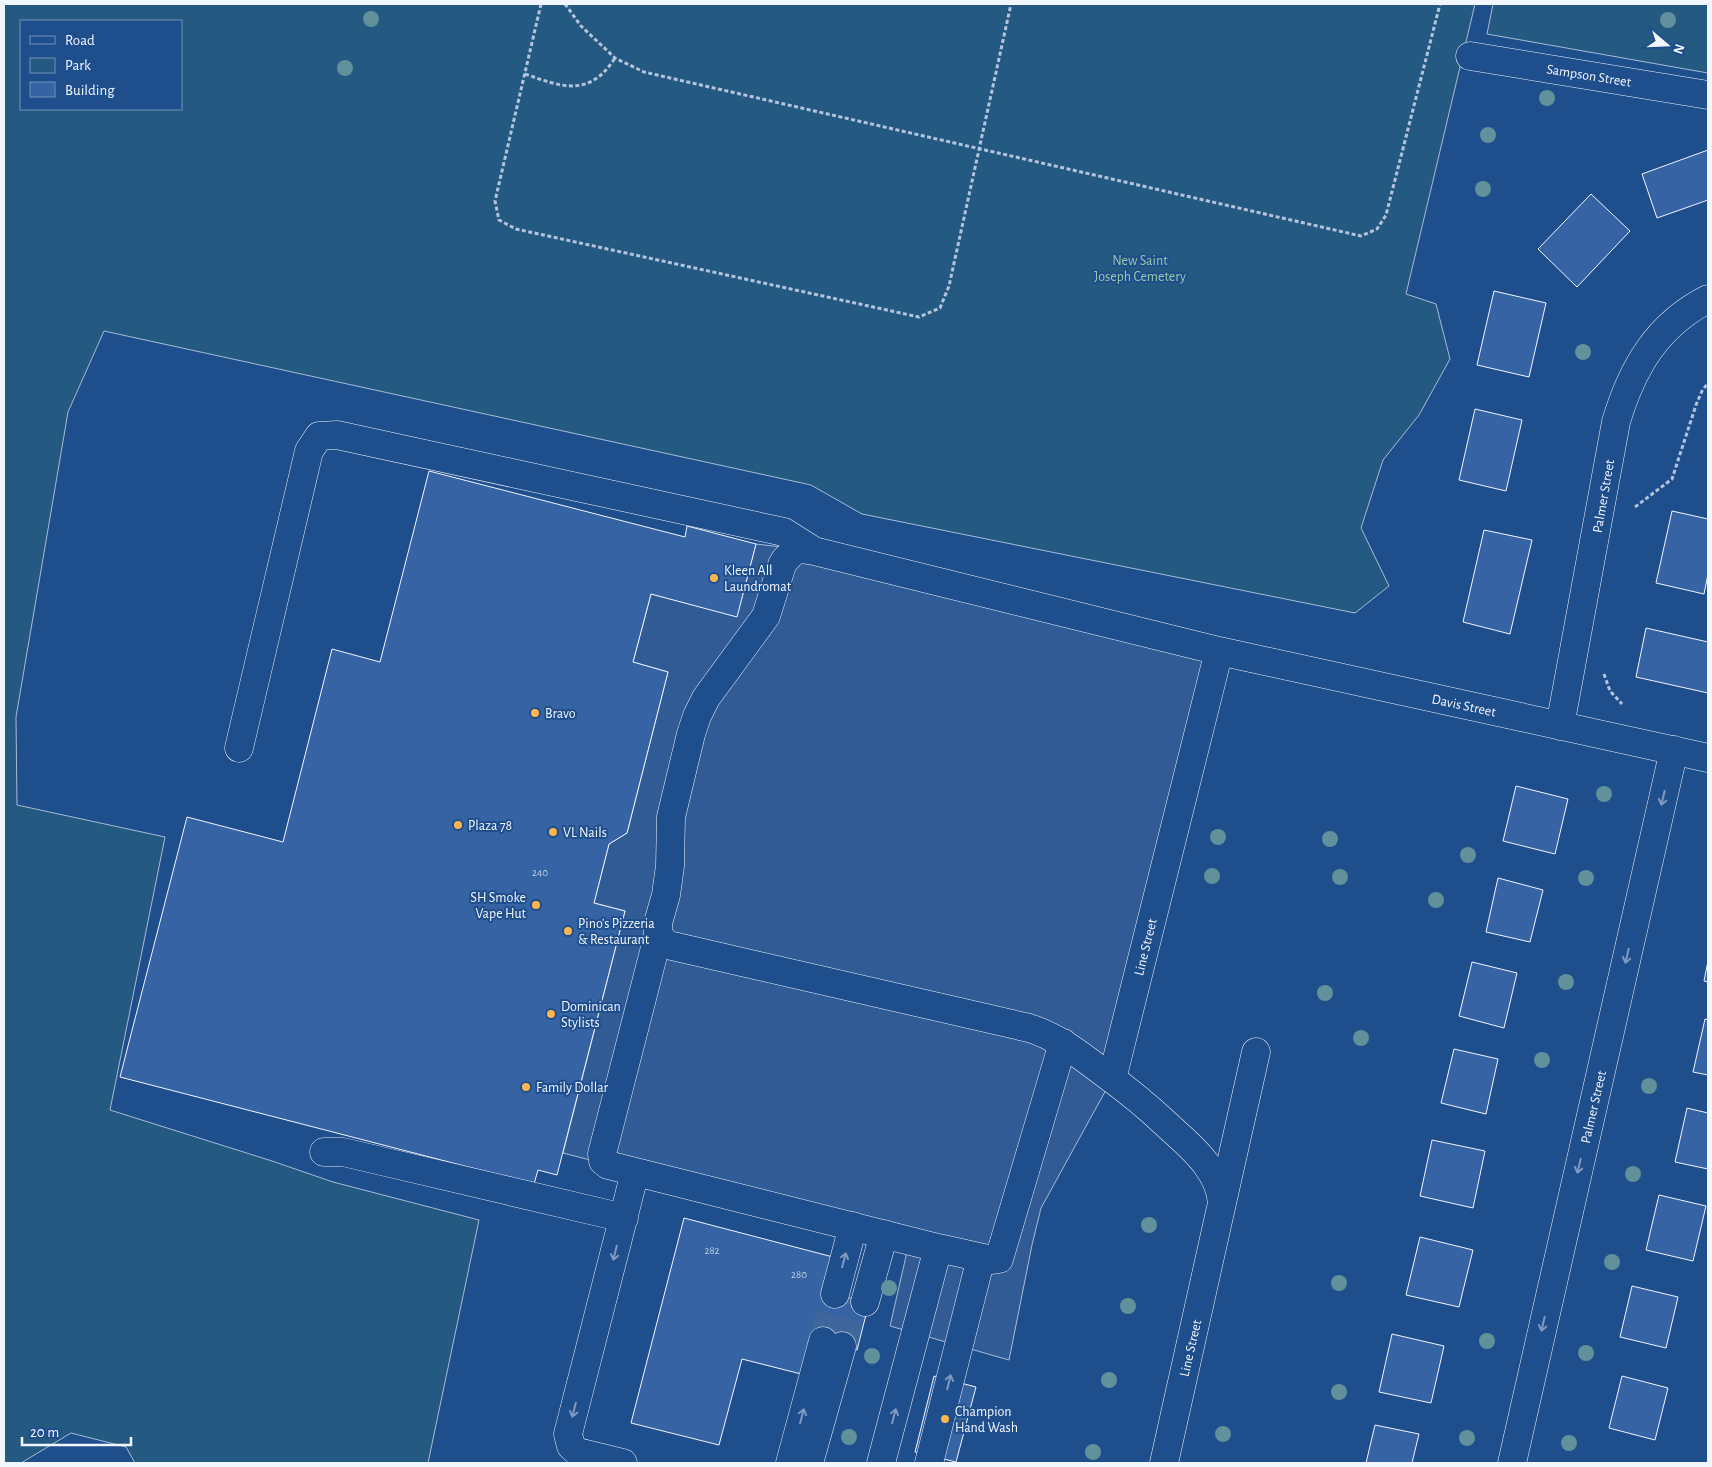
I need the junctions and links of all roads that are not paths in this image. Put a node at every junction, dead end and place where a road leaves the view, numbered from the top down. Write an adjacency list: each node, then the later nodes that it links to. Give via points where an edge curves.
1 (1470, 56): 2 (street, Sampson Street)
2 (1708, 95)
3 (1708, 299): 6 (street, Palmer Street, via 1682,316 1656,341 1638,367 1624,397 1616,422)
4 (814, 551): 5 (street, Davis Street); 7 (street, via 784,532 337,435 319,436 308,451); 10 (street, via 794,551 785,560 766,616 699,711 671,817 670,866)
5 (1219, 651): 6 (street, Davis Street); 13 (street, Line Street)
6 (1560, 726): 8 (street, Davis Street)
7 (238, 748)
8 (1674, 750): 9 (street, Davis Street); 30 (street, Palmer Street, one-way to 30)
9 (1708, 758)
10 (658, 936): 11 (street, via 668,945 1029,1028); 15 (street, via 602,1154 608,1165)
11 (1062, 1043): 13 (street); 20 (street, via 1002,1252 999,1259)
12 (1256, 1052): 16 (street, Line Street)
13 (1112, 1079): 16 (street, Line Street, via 1154,1112 1205,1163 1218,1183)
14 (324, 1152): 17 (street, via 343,1152)
15 (635, 1172): 17 (street); 18 (street)
16 (1222, 1203): 29 (street, Line Street)
17 (624, 1218): 23 (street, one-way to 23, via 568,1434 571,1446 578,1452)
18 (869, 1230): 19 (street); 21 (street, one-way to 18)
19 (938, 1248): 20 (street); 27 (street, one-way to 19)
20 (981, 1258): 28 (street, one-way to 20)
21 (851, 1298)
22 (839, 1346): 24 (street, one-way to 22); 25 (street); 26 (street)
23 (623, 1463)
24 (790, 1463)
25 (809, 1463)
26 (824, 1463)
27 (881, 1463)
28 (928, 1463)
29 (1164, 1463)
30 (1512, 1463)

